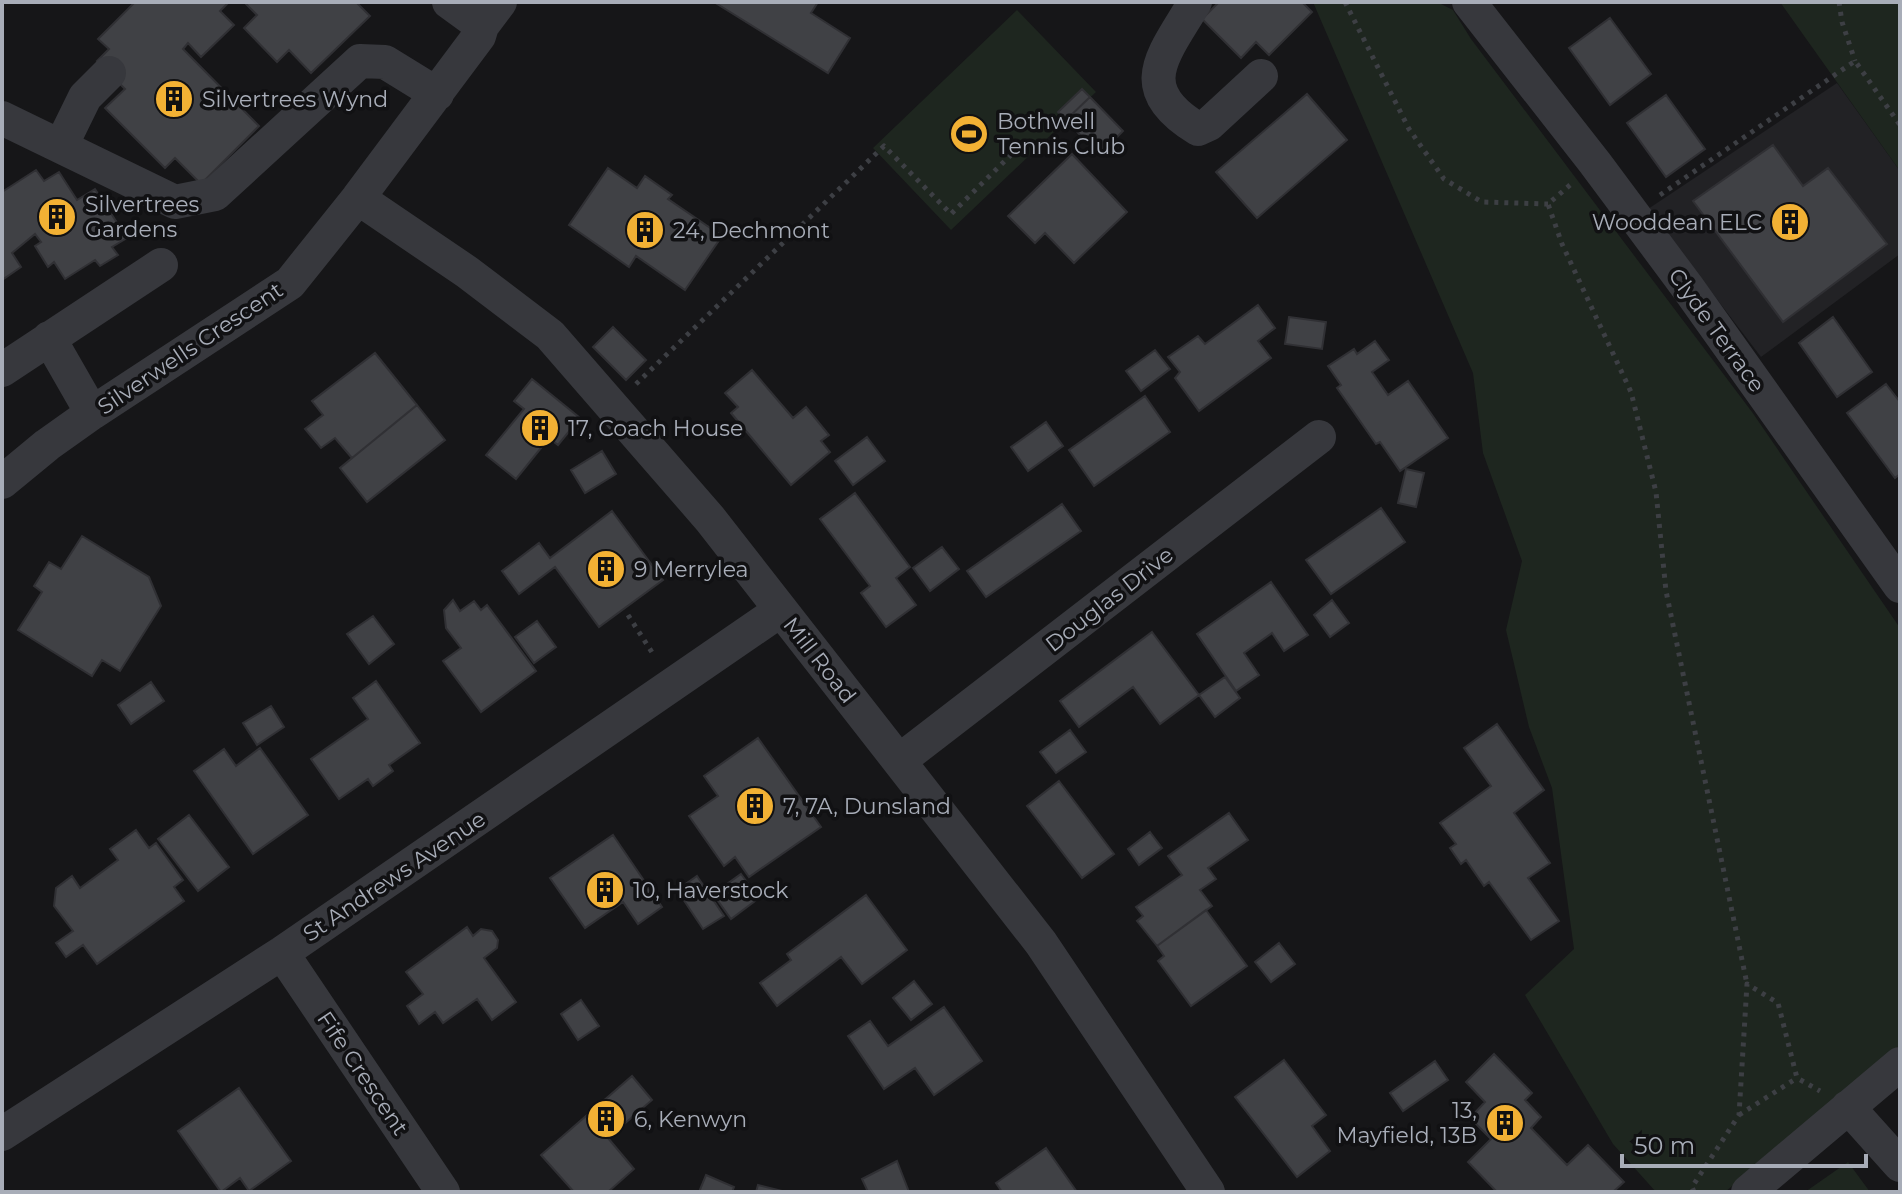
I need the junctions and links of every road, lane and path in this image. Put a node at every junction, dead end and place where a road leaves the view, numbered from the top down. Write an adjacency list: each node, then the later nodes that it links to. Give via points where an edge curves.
1 (449, 2): 6 (street)
2 (1195, 2): 9 (street, via 1161,60 1161,97 1198,129)
3 (1345, 2): 17 (path, via 1409,129 1444,179 1482,202)
4 (1469, 2): 15 (street, Clyde Terrace)
5 (1839, 2): 7 (path)
6 (491, 14): 10 (street, Silverwells Crescent)
7 (1855, 61): 12 (path); 18 (path)
8 (109, 73): 14 (street, via 85,97)
9 (1261, 76)
10 (437, 94): 14 (street, via 385,62 360,61 215,194 175,202); 16 (street, Silverwells Crescent)
11 (2, 118): 14 (street)
12 (1900, 125)
13 (1023, 143): 22 (path, via 951,214 884,146)
14 (61, 146)
15 (1595, 163): 17 (path); 18 (street, Clyde Terrace)
16 (358, 198): 22 (street, Mill Road, via 550,335); 23 (street, Silverwells Crescent, via 290,283)
17 (1548, 204): 32 (path, via 1631,392 1656,492 1666,591)
18 (1633, 214): 26 (street, Clyde Terrace)
19 (161, 265): 20 (street)
20 (49, 338): 21 (street); 23 (street)
21 (2, 370)
22 (612, 407): 27 (street, Mill Road)
23 (92, 413): 25 (street, Silverwells Crescent)
24 (1319, 437): 30 (street, Douglas Drive)
25 (2, 482)
26 (1900, 586)
27 (781, 610): 29 (street, St Andrews Avenue); 30 (street, Mill Road)
28 (628, 615): 29 (path)
29 (673, 684): 31 (street, St Andrews Avenue)
30 (899, 761): 40 (street, Mill Road, via 1041,943)
31 (282, 953): 36 (street, St Andrews Avenue); 39 (street, Fife Crescent)
32 (1747, 984): 35 (path); 35 (path, via 1778,1003 1797,1078)
33 (1900, 1064): 34 (street)
34 (1848, 1107): 37 (street); 38 (street)
35 (1739, 1115): 41 (path, via 1692,1187)
36 (2, 1134)
37 (1900, 1165)
38 (1751, 1188)
39 (443, 1192)
40 (1208, 1192)
41 (1694, 1192)

